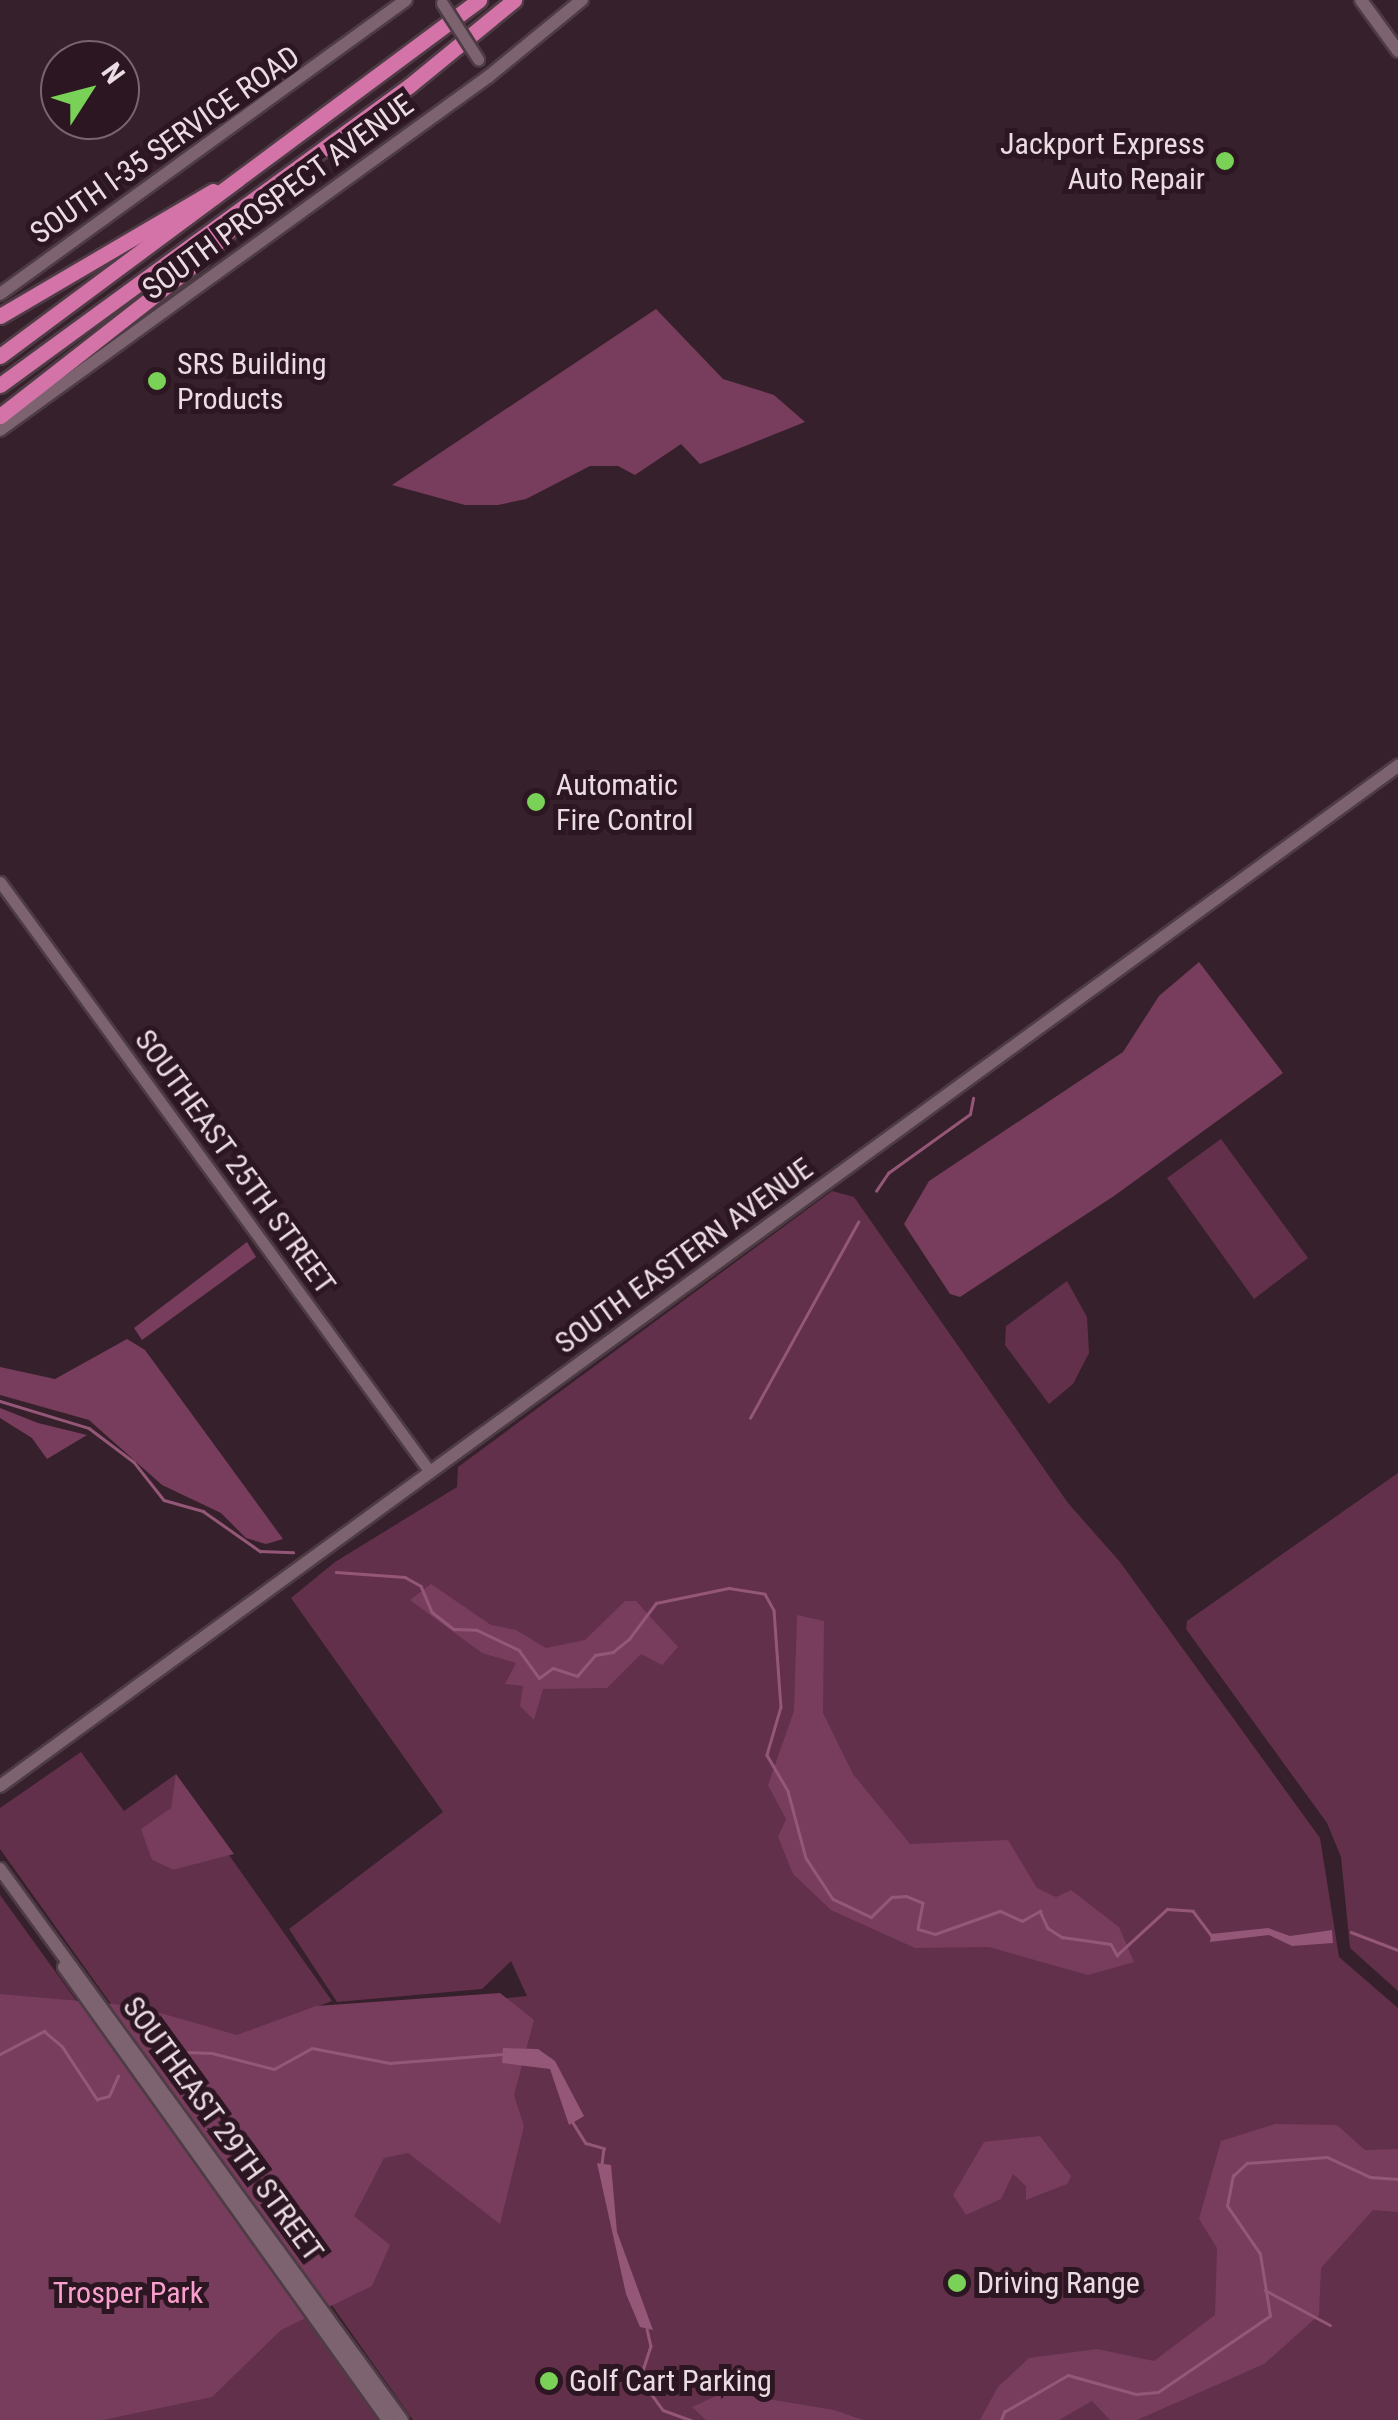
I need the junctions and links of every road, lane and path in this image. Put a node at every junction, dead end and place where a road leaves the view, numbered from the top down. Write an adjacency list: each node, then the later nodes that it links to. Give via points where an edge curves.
1 (406, 0): 13 (main road, SOUTH I-35 SERVICE ROAD)
2 (479, 0): 11 (highway)
3 (514, 0): 8 (highway)
4 (526, 0): 8 (highway)
5 (582, 0): 10 (main road, SOUTH PROSPECT AVENUE)
6 (1361, 0): 9 (main road)
7 (441, 2): 10 (street, bridge)
8 (482, 28): 12 (highway)
9 (1398, 51)
10 (489, 76): 18 (main road, SOUTH PROSPECT AVENUE)
11 (264, 163): 14 (highway); 15 (highway)
12 (276, 184): 16 (highway); 17 (highway, via 200,260)
13 (0, 294)
14 (0, 316)
15 (0, 356)
16 (0, 385)
17 (0, 416)
18 (0, 430)
19 (1398, 766): 21 (main road, SOUTH EASTERN AVENUE)
20 (0, 882): 21 (street, SOUTHEAST 25TH STREET)
21 (430, 1472): 22 (main road, SOUTH EASTERN AVENUE)
22 (0, 1786)
23 (388, 2420): 24 (main road, SOUTHEAST 29TH STREET, via 93,2011 0,1869)
24 (402, 2420)

